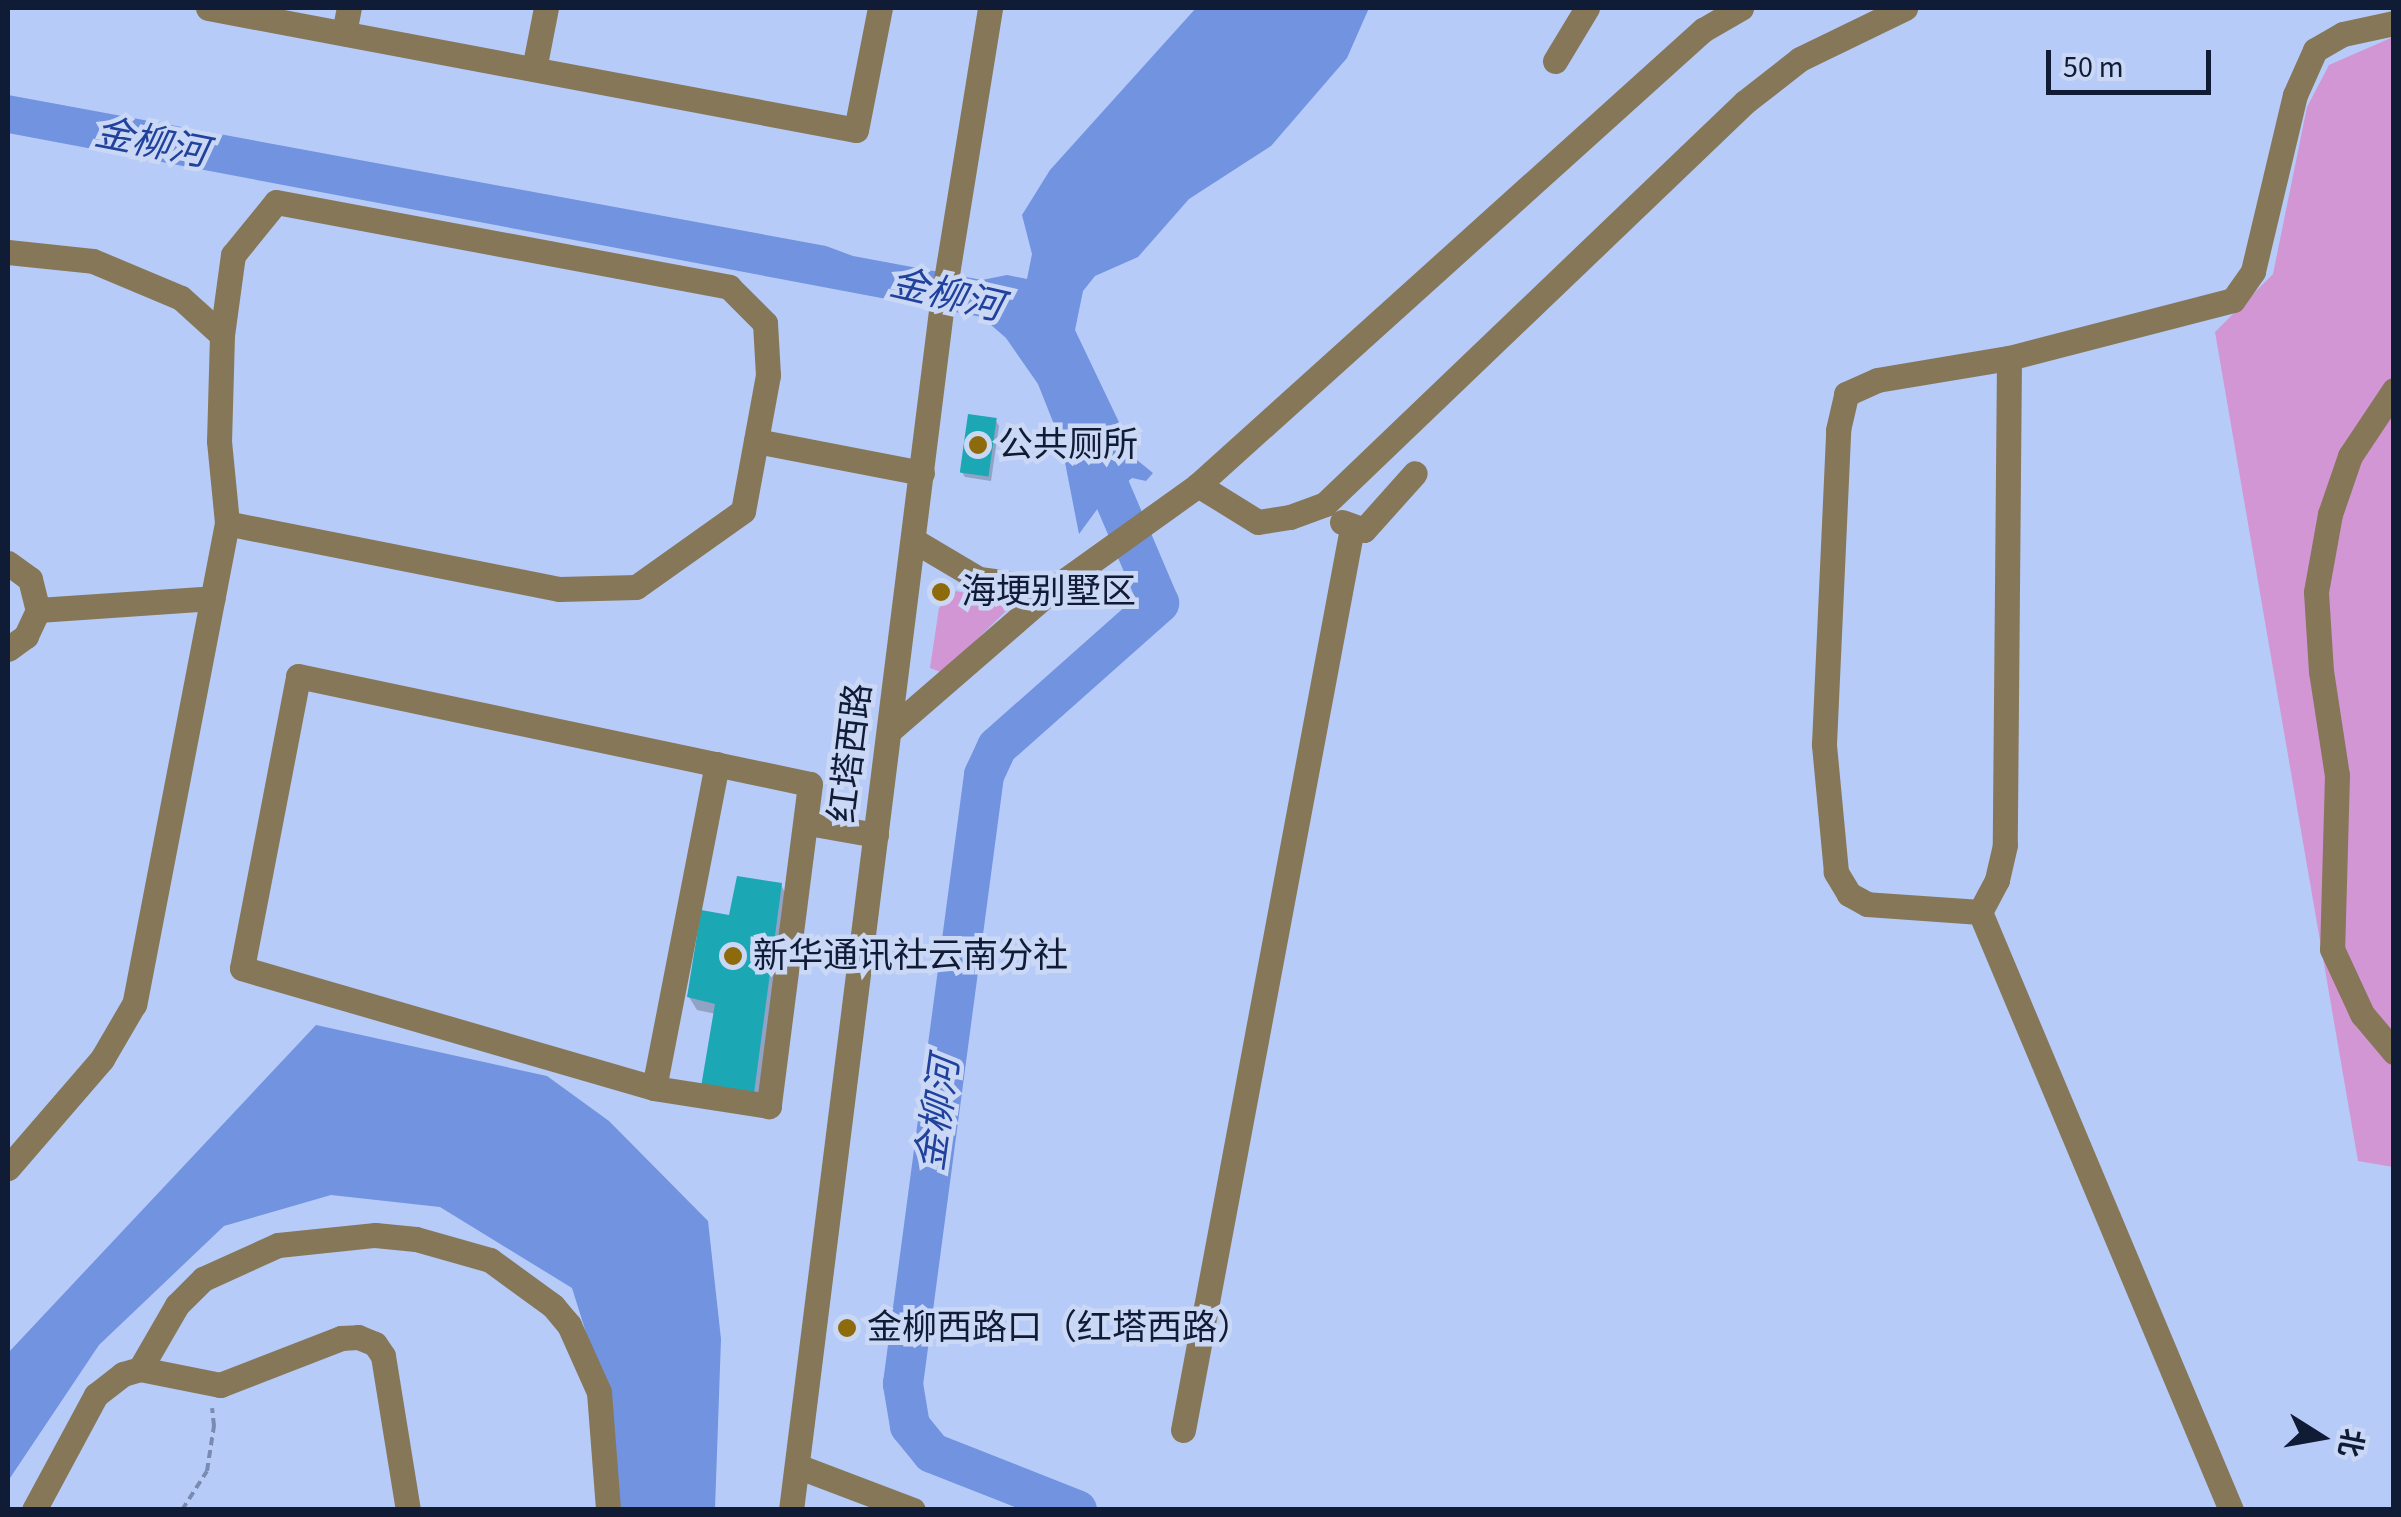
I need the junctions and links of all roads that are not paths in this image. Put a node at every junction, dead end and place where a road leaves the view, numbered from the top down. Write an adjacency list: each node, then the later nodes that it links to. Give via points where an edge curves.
1 (208, 8): 10 (street)
2 (350, 8): 10 (street)
3 (546, 8): 12 (street)
4 (880, 8): 12 (street, via 856,130)
5 (990, 8): 18 (street, 红塔西路)
6 (1587, 8): 11 (street)
7 (1742, 8): 20 (street, via 1703,30)
8 (1905, 8): 21 (street, via 1800,60 1745,102)
9 (2394, 23): 15 (street, via 2342,34 2315,50 2295,95 2253,271 2233,300)
10 (344, 33): 12 (street)
11 (1555, 61)
12 (534, 69)
13 (8, 252): 14 (street, via 92,261 181,298)
14 (222, 335): 17 (street, via 233,255 276,202 730,287 765,323 768,375); 22 (street, via 219,442)
15 (2009, 358): 34 (street, via 2005,845); 34 (street, via 1877,380 1846,394 1838,430 1824,744 1836,872 1850,894 1867,904)
16 (2394, 390): 35 (street, via 2350,456 2330,514 2316,592 2338,775 2332,949 2362,1014)
17 (756, 441): 18 (street); 22 (street, via 743,512 636,587 559,590)
18 (922, 473): 24 (street, 红塔西路)
19 (1415, 473): 23 (street, via 1364,530)
20 (1198, 485): 21 (street, via 1258,522); 26 (street)
21 (1325, 504): 23 (street)
22 (227, 523): 27 (street)
23 (1352, 528): 39 (street)
24 (913, 540): 26 (street, via 980,580); 30 (street, 红塔西路)
25 (8, 563): 28 (street, via 30,580)
26 (1052, 589): 30 (street)
27 (212, 598): 28 (street); 37 (street, via 134,1004 102,1059)
28 (38, 610): 29 (street, via 26,636)
29 (8, 649)
30 (889, 731): 33 (street, 红塔西路)
31 (717, 764): 32 (street, via 810,784); 36 (street); 36 (street, via 298,676 242,968)
32 (808, 823): 33 (street); 36 (street, via 768,1106)
33 (876, 835): 40 (street, 红塔西路)
34 (1980, 912): 46 (street)
35 (2394, 1052)
36 (654, 1088)
37 (8, 1168)
38 (140, 1368): 41 (street, via 96,1395); 42 (street, via 220,1385 341,1338 375,1344); 43 (street, via 177,1304 203,1279 278,1245 375,1235 490,1260 570,1325 598,1392)
39 (1183, 1430)
40 (797, 1466): 44 (street, 红塔西路); 45 (street)
41 (34, 1510)
42 (408, 1510)
43 (608, 1510)
44 (791, 1510)
45 (913, 1510)
46 (2231, 1510)

